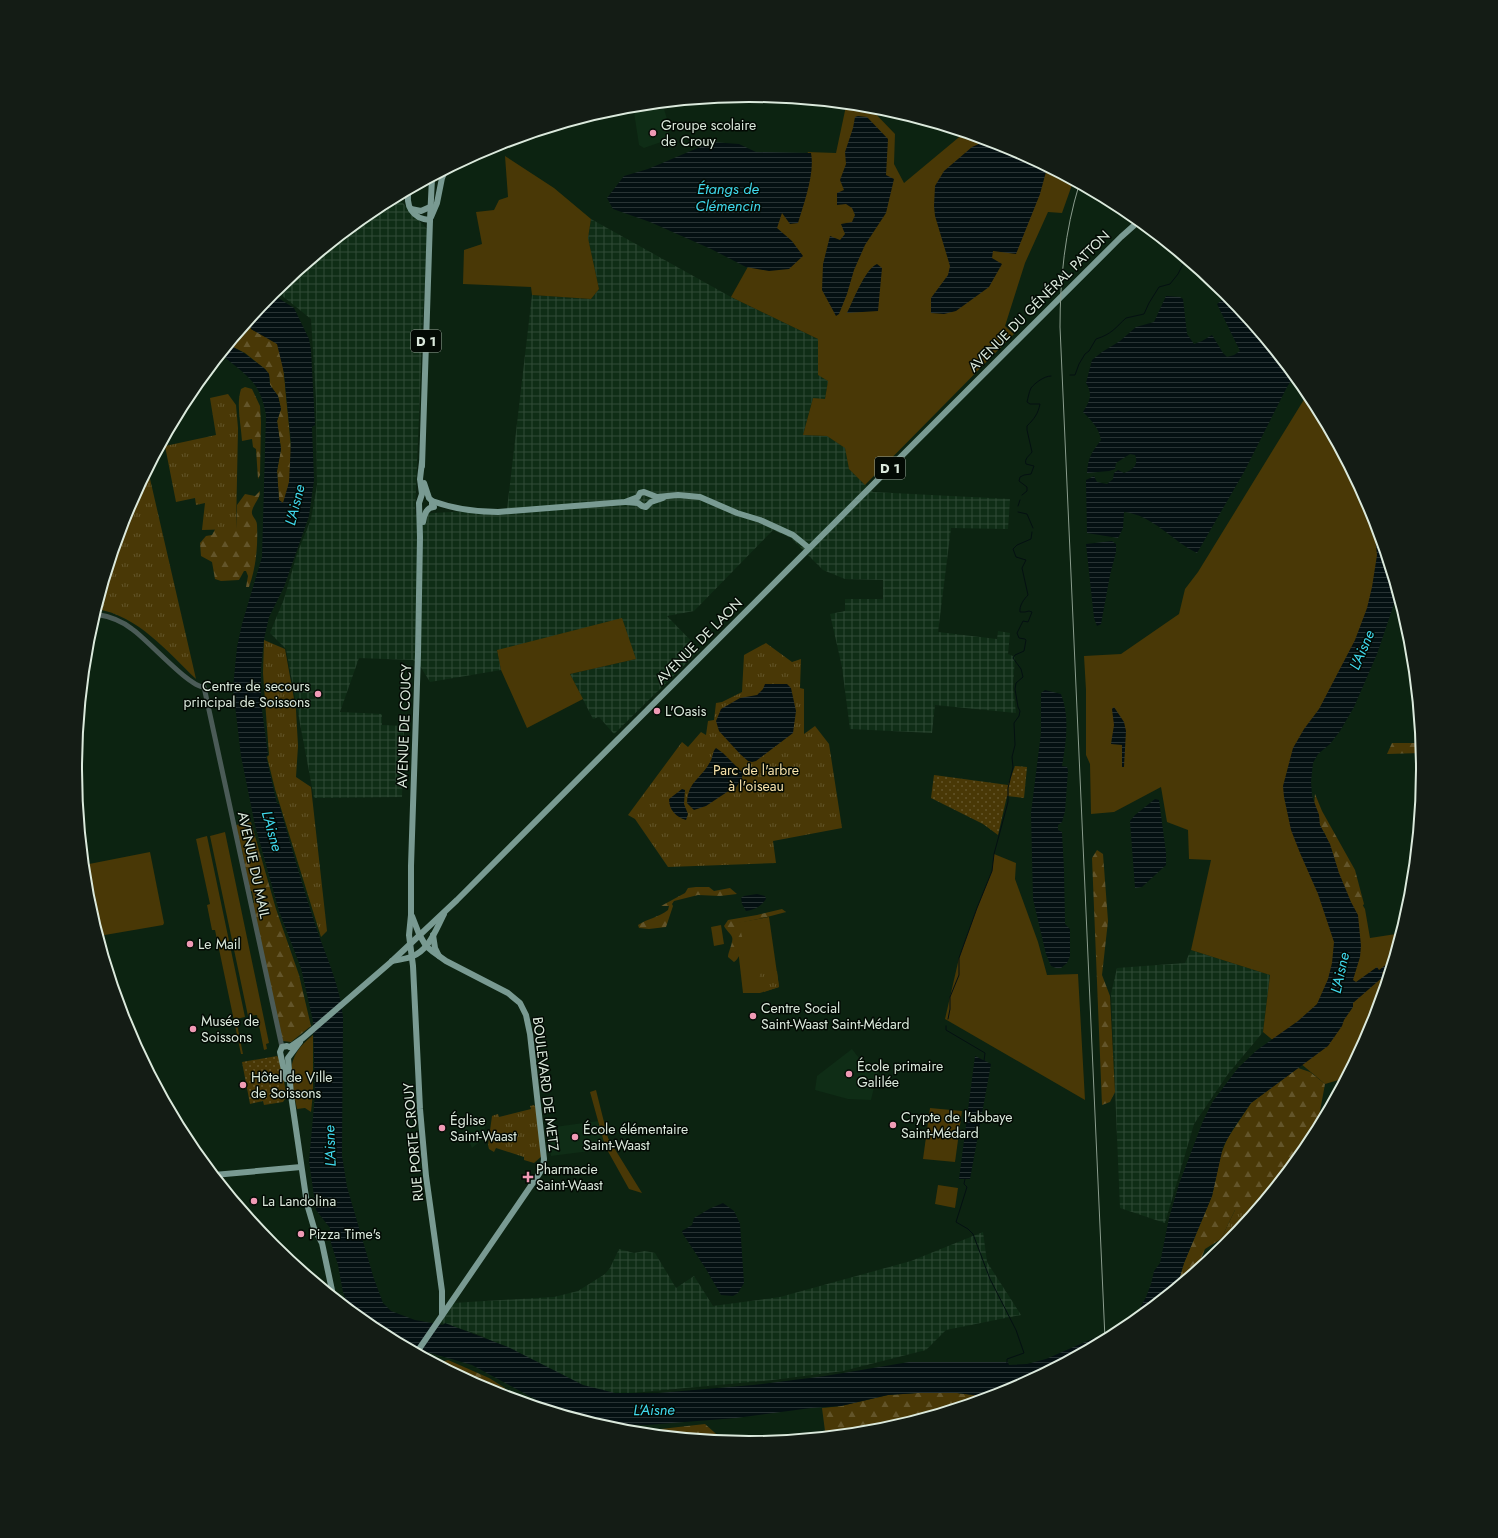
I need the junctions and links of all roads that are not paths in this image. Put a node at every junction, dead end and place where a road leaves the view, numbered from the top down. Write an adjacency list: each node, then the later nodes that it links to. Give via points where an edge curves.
1 (442, 177): 6 (main road, via 437,203)
2 (432, 183): 4 (main road, D 1)
3 (408, 196): 5 (main road)
4 (430, 207): 5 (main road, via 421,211); 6 (main road, D 1)
5 (411, 209): 6 (main road, via 418,217)
6 (430, 220): 9 (main road, D 1)
7 (1134, 224): 8 (main road, AVENUE DU GÉNÉRAL PATTON / D 1)
8 (969, 387): 16 (main road, AVENUE DE LAON / D 1)
9 (422, 462): 10 (main road, AVENUE DE COUCY); 13 (main road, via 424,487)
10 (421, 499): 13 (main road, via 424,497); 14 (main road, AVENUE DE COUCY)
11 (651, 499): 12 (main road, via 648,506 644,507); 12 (main road, via 644,492 640,493); 16 (main road, via 678,495 707,500 793,535)
12 (638, 500): 13 (main road, via 509,512 480,512)
13 (430, 504): 14 (main road, via 423,510); 15 (main road, AVENUE DE COUCY, via 423,519)
14 (420, 507): 15 (main road, AVENUE DE COUCY)
15 (420, 537): 19 (main road, AVENUE DE COUCY)
16 (809, 548): 18 (main road, AVENUE DE LAON)
17 (101, 615): 29 (street, AVENUE DU MAIL, via 132,629 180,672 199,687 204,687)
18 (445, 911): 21 (main road, AVENUE DE LAON); 23 (main road)
19 (411, 915): 20 (main road); 24 (main road, AVENUE DE COUCY)
20 (416, 925): 21 (main road); 22 (main road)
21 (427, 927): 22 (main road, AVENUE DE LAON)
22 (419, 934): 24 (main road, AVENUE DE LAON); 25 (main road)
23 (433, 935): 25 (main road); 26 (main road)
24 (410, 943): 27 (main road, RUE PORTE CROUY); 28 (main road, AVENUE DE LAON)
25 (426, 946): 26 (main road, BOULEVARD DE METZ); 27 (main road)
26 (439, 956): 38 (main road, BOULEVARD DE METZ, via 508,993 520,1003 526,1015 544,1159 543,1167)
27 (412, 957): 28 (main road); 37 (main road, RUE PORTE CROUY, via 426,1176)
28 (391, 962): 30 (main road)
29 (282, 1047): 30 (main road, via 287,1046); 31 (main road)
30 (291, 1049): 32 (main road)
31 (281, 1056): 32 (main road); 33 (main road)
32 (288, 1058): 33 (main road)
33 (291, 1095): 34 (main road)
34 (301, 1167): 35 (main road); 36 (main road, via 309,1214 322,1243)
35 (220, 1175)
36 (332, 1289)
37 (442, 1291): 38 (main road); 39 (main road, RUE PORTE CROUY)
38 (452, 1300): 39 (main road)
39 (442, 1315): 40 (main road)
40 (419, 1349)

